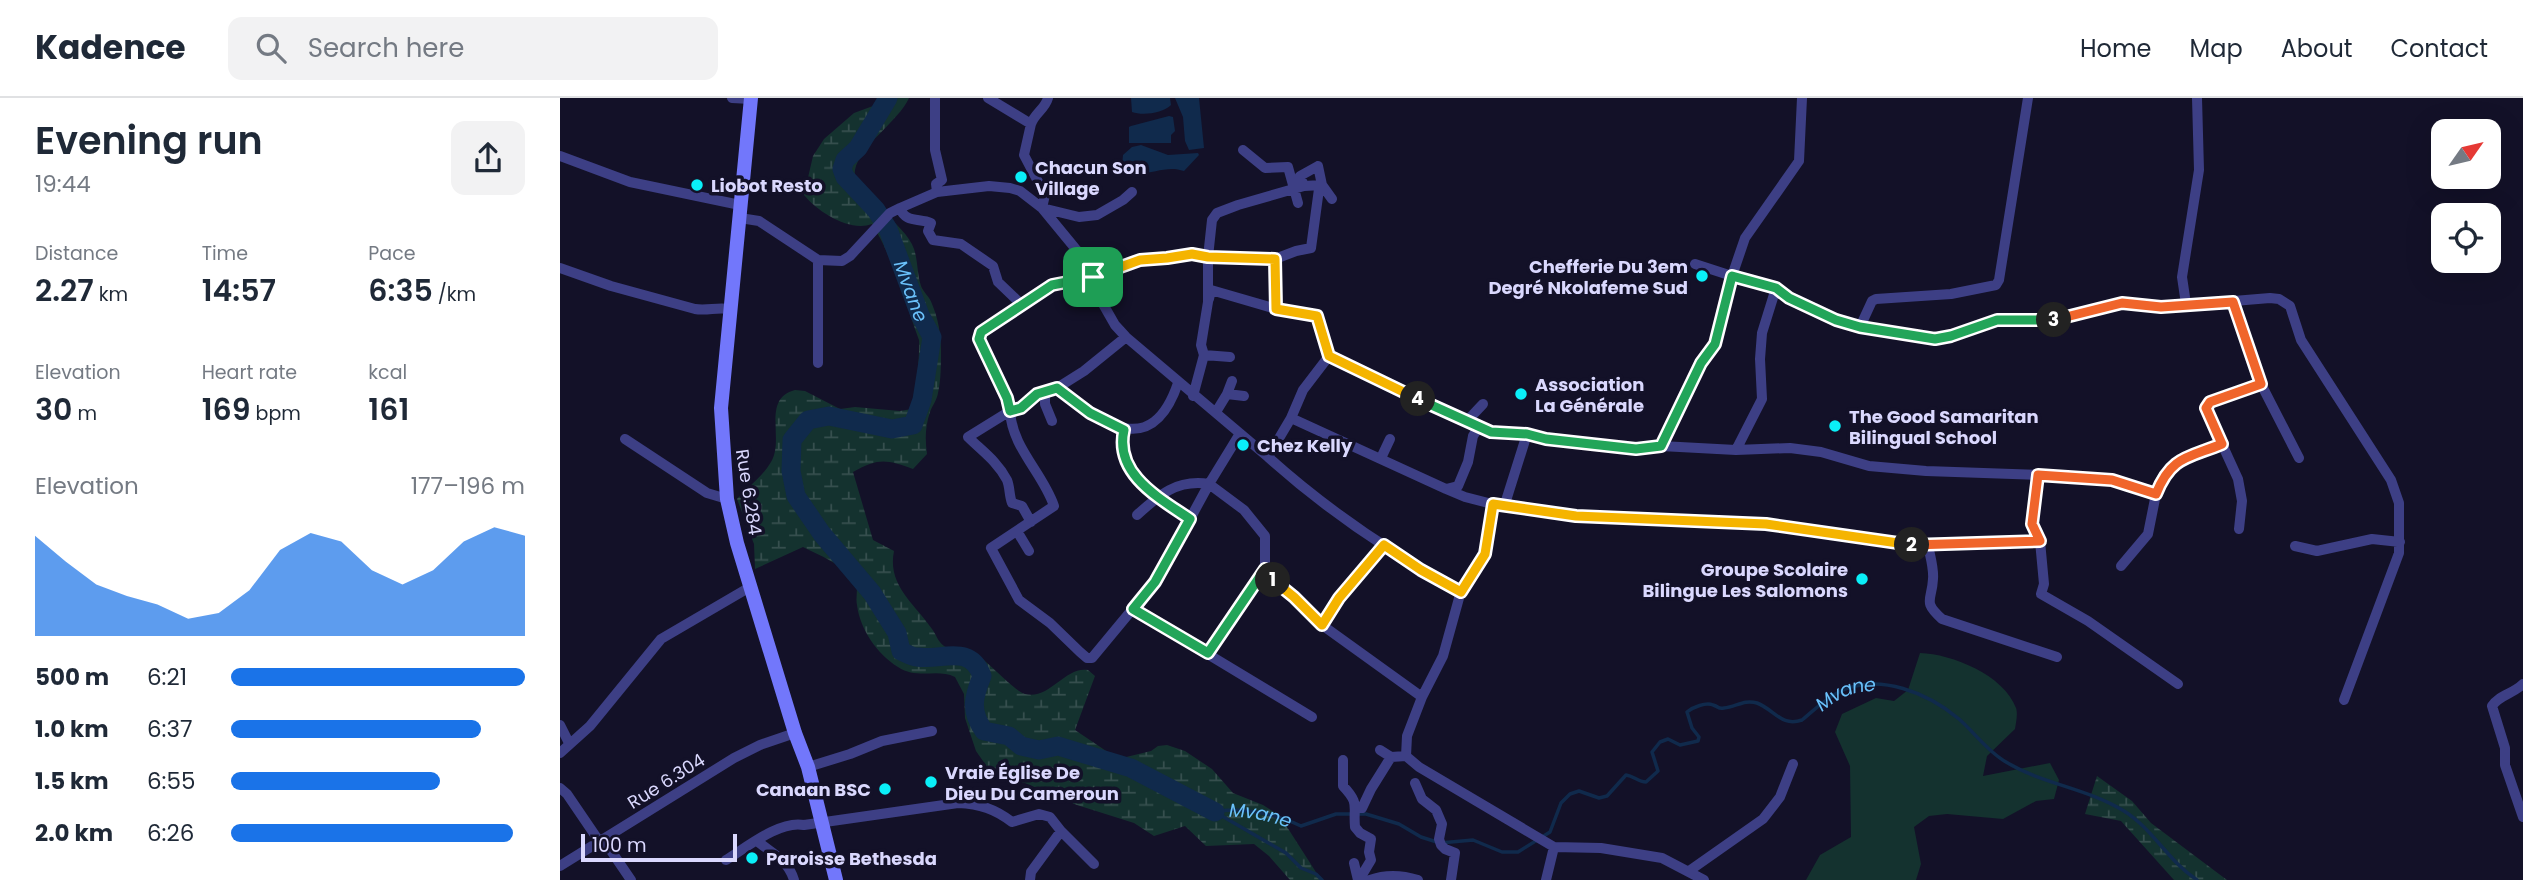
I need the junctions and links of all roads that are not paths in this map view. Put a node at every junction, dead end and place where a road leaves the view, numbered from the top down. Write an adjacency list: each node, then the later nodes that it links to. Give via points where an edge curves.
1 (732, 98): 2 (street)
2 (751, 98): 20 (street, Rue 6.284)
3 (935, 98): 14 (street, via 935,150 942,180 936,184)
4 (1048, 98): 9 (street)
5 (1802, 98): 26 (street, via 1799,161 1745,238)
6 (2028, 98): 35 (street, via 1996,285 1951,294 1875,299)
7 (2197, 98): 31 (street, via 2199,170 2182,277)
8 (990, 101): 9 (street)
9 (1031, 124): 19 (street, via 1024,155 1044,192)
10 (1243, 150): 13 (street, via 1265,168 1288,167)
11 (560, 156): 20 (street, via 630,182)
12 (1322, 185): 13 (street); 13 (street, via 1318,166 1300,176); 16 (street); 22 (street, via 1311,248)
13 (1300, 187): 17 (street); 21 (street, via 1217,213)
14 (937, 192): 18 (street); 19 (street, via 1010,188)
15 (1132, 192): 19 (street, via 1097,215 1079,217)
16 (1332, 199)
17 (1298, 203)
18 (900, 208): 23 (street, via 850,256 842,261); 32 (street, via 909,219 931,223 928,231 933,240 961,244 993,266 998,282)
19 (1042, 208): 27 (street)
20 (740, 212): 23 (street); 34 (street, Rue 6.284)
21 (1208, 257): 22 (street); 27 (street, via 1152,258); 29 (street)
22 (1275, 259): 33 (street)
23 (818, 260): 40 (street)
24 (1695, 264): 26 (street)
25 (560, 268): 34 (street, via 695,309)
26 (1732, 276): 28 (street); 64 (street, via 1715,344)
27 (1093, 277): 32 (street, via 1052,285); 36 (street, via 1103,304)
28 (1776, 288): 35 (street, via 1807,308); 65 (street, via 1762,333 1762,399)
29 (1208, 302): 33 (street, via 1212,290); 37 (street, via 1201,345)
30 (2233, 302): 31 (street); 43 (street); 82 (street, via 2279,299 2290,306 2301,340 2391,480 2399,503)
31 (2186, 304): 35 (street, via 2122,303 2059,320 1997,320 1935,339)
32 (1022, 305): 52 (street, via 981,332 979,339)
33 (1276, 309): 38 (street, via 1317,316)
34 (729, 310): 74 (street, Rue 6.284, via 721,408)
35 (1860, 327)
36 (1126, 337): 42 (street); 44 (street)
37 (1204, 355): 39 (street); 47 (street)
38 (1329, 356): 54 (street, via 1303,390); 56 (street)
39 (1230, 357)
40 (818, 363)
41 (1232, 381): 46 (street)
42 (1178, 383): 47 (street); 58 (street, via 1161,416 1145,426)
43 (2261, 384): 63 (street, via 2207,405); 68 (street)
44 (1057, 388): 45 (street); 58 (street, via 1090,413)
45 (1045, 392): 49 (street); 50 (street)
46 (1227, 394): 48 (street); 53 (street)
47 (1193, 396): 53 (street)
48 (1244, 396)
49 (1030, 400): 50 (street); 52 (street)
50 (1045, 404): 55 (street)
51 (1483, 404): 56 (street)
52 (1010, 411): 78 (street, via 1014,436 1059,507); 78 (street, via 968,436 989,454 1007,481 1012,503 1023,506)
53 (1216, 412): 60 (street)
54 (1291, 418): 66 (street); 67 (street)
55 (1052, 421)
56 (1467, 421): 57 (street)
57 (1478, 428): 59 (street); 71 (street, via 1458,486)
58 (1124, 430): 73 (street, via 1123,452 1134,476)
59 (1527, 434): 64 (street, via 1636,449); 75 (street)
60 (1239, 435): 66 (street); 70 (street)
61 (625, 439): 74 (street, via 707,493)
62 (1390, 439): 67 (street)
63 (2222, 444): 72 (street, via 2173,464); 79 (street, via 2241,491)
64 (1661, 446): 65 (street)
65 (1736, 450): 69 (street, via 1790,448 1869,466)
66 (1268, 457): 83 (street, via 1351,526)
67 (1381, 458): 71 (street)
68 (2299, 458)
69 (2038, 475): 72 (street, via 2112,480); 81 (street, via 2032,524)
70 (1209, 484): 73 (street, via 1176,485); 77 (street); 88 (street, via 1244,510 1265,536)
71 (1446, 489): 75 (street)
72 (2156, 494): 87 (street, via 2148,534)
73 (1159, 496): 76 (street); 77 (street)
74 (727, 499): 89 (street, Rue 6.284)
75 (1499, 505): 84 (street, via 1576,516 1766,524); 90 (street, via 1485,554)
76 (1137, 515)
77 (1190, 519): 91 (street, via 1155,582)
78 (1031, 522): 80 (street)
79 (2239, 528)
80 (1017, 531): 86 (street); 91 (street, via 991,546 1012,591 1087,658 1094,657)
81 (2040, 541): 84 (street); 95 (street, via 2041,594)
82 (2400, 542): 85 (street, via 2362,540 2317,551); 98 (street)
83 (1384, 545): 90 (street); 92 (street)
84 (1928, 545): 94 (street, via 1934,581 1929,602 1942,619)
85 (2295, 546)
86 (1029, 551)
87 (2121, 566)
88 (1265, 569): 92 (street); 93 (street)
89 (750, 587): 102 (street, Rue 6.284); 103 (street, via 661,639 590,726)
90 (1461, 592): 97 (street, via 1443,656)
91 (1133, 609): 93 (street)
92 (1322, 625): 97 (street)
93 (1208, 653): 99 (street)
94 (2057, 657)
95 (2178, 684)
96 (2523, 684): 114 (street, via 2492,706)
97 (1422, 697): 106 (street, via 1407,736)
98 (2344, 700)
99 (1312, 718)
100 (560, 725): 103 (street)
101 (932, 731): 110 (street, via 882,741)
102 (794, 733): 110 (street, Rue 6.284); 117 (street, Rue 6.304, via 734,758)
103 (569, 743): 105 (street)
104 (1380, 750): 107 (street)
105 (560, 753)
106 (1406, 756): 107 (street); 119 (street)
107 (1391, 757): 113 (street, via 1362,808)
108 (1342, 760): 113 (street, via 1343,786)
109 (1793, 764): 124 (street, via 1780,797 1763,819)
110 (808, 766): 115 (street, Rue 6.284)
111 (1415, 783): 132 (street, via 1442,824 1440,842 1455,853)
112 (560, 788): 117 (street)
113 (1357, 808): 129 (street, via 1355,827 1371,839 1371,860)
114 (2520, 818)
115 (821, 822): 116 (street, via 958,803 998,811 1012,822 1043,814); 118 (street, via 795,823); 127 (street, Rue 6.284)
116 (1061, 831): 122 (street); 128 (street)
117 (601, 840): 123 (street, Rue 6.304); 125 (street)
118 (757, 841): 120 (street); 126 (street, via 785,861)
119 (1554, 846): 124 (street, via 1632,852 1662,858); 133 (street)
120 (726, 860)
121 (1354, 863): 129 (street)
122 (1094, 864)
123 (560, 866)
124 (1689, 871): 134 (street)
125 (631, 880)
126 (794, 880)
127 (836, 880)
128 (1030, 880)
129 (1358, 880)
130 (1370, 880): 131 (street, via 1403,875)
131 (1418, 880)
132 (1451, 880)
133 (1546, 880)
134 (1704, 880)

